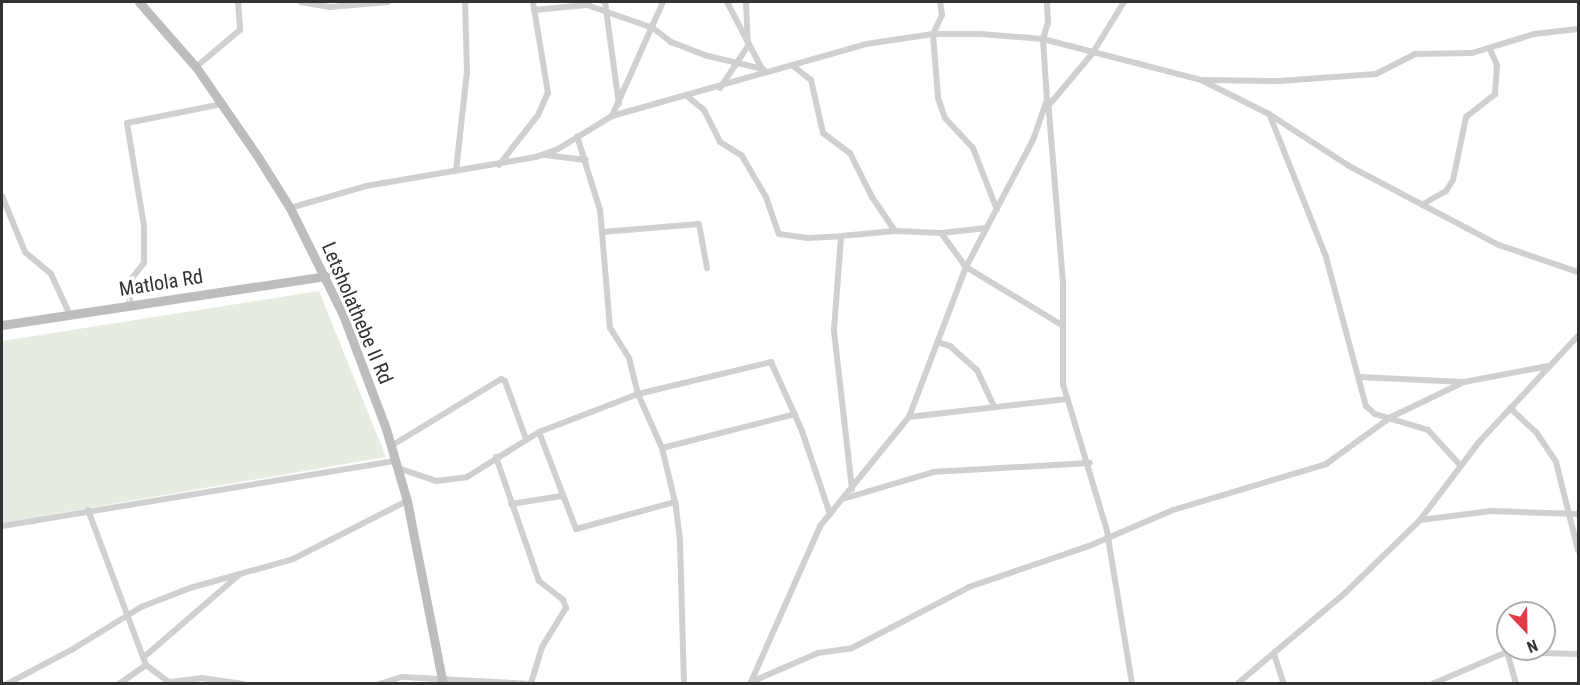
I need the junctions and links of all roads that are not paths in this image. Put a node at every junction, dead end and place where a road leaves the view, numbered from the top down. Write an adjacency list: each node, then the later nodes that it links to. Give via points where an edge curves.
1 (139, 2): 25 (street, Letsholathebe II Rd)
2 (238, 2): 25 (street, via 240,30)
3 (302, 2): 4 (street, via 330,7)
4 (388, 2)
5 (465, 2): 39 (street, via 467,72)
6 (533, 2): 14 (street)
7 (605, 2): 15 (street)
8 (663, 2): 16 (street)
9 (727, 2): 20 (street)
10 (746, 2): 20 (street)
11 (940, 2): 18 (street, via 942,15)
12 (1047, 2): 19 (street, via 1048,23)
13 (1124, 2): 22 (street)
14 (534, 9): 15 (street, via 587,4); 38 (street, via 548,93 538,115)
15 (606, 14): 16 (street); 32 (street)
16 (653, 28): 23 (street, via 670,42); 32 (street)
17 (1578, 29): 21 (street, via 1534,34)
18 (933, 34): 19 (street); 24 (street, via 866,44); 43 (street, via 941,110 973,148)
19 (1042, 39): 22 (street); 30 (street)
20 (748, 46): 23 (street); 26 (street)
21 (1490, 49): 27 (street, via 1415,54 1384,72 1353,77); 41 (street, via 1497,65 1495,94 1466,117 1453,180 1446,191)
22 (1092, 54): 27 (street); 30 (street)
23 (737, 65): 26 (street); 28 (street)
24 (793, 66): 26 (street); 45 (street, via 811,81 823,133 850,153 872,198)
25 (195, 67): 31 (street, Letsholathebe II Rd)
26 (764, 71): 28 (street)
27 (1201, 80): 33 (street)
28 (719, 88): 29 (street)
29 (688, 97): 34 (street); 48 (street, via 704,110 720,142 742,156 765,197 779,234 808,238)
30 (1048, 102): 43 (street); 55 (street, via 1063,282)
31 (222, 104): 42 (street, Letsholathebe II Rd); 53 (street, via 127,123 144,226 144,263 129,282)
32 (619, 104): 34 (street)
33 (1269, 114): 41 (street, via 1349,166); 60 (street, via 1326,257)
34 (612, 116): 35 (street)
35 (577, 136): 36 (street); 37 (street)
36 (543, 155): 37 (street); 38 (street)
37 (586, 160): 46 (street, via 596,188)
38 (499, 165): 39 (street)
39 (456, 171): 42 (street, via 366,186)
40 (2, 196): 54 (street, via 26,252 51,274)
41 (1425, 203): 51 (street, via 1499,245)
42 (290, 208): 52 (street, Letsholathebe II Rd)
43 (997, 210): 44 (street)
44 (987, 228): 47 (street); 49 (street)
45 (895, 231): 47 (street); 48 (street)
46 (602, 232): 50 (street, via 699,224); 62 (street, via 610,328 628,358)
47 (941, 233): 49 (street)
48 (841, 236): 77 (street, via 834,330)
49 (966, 267): 55 (street); 58 (street)
50 (707, 268)
51 (1578, 272)
52 (325, 276): 53 (street, Matlola Rd); 71 (street, Letsholathebe II Rd)
53 (130, 307): 54 (street, Matlola Rd)
54 (70, 315): 56 (street, Matlola Rd)
55 (1060, 324): 63 (street)
56 (2, 325)
57 (1578, 336): 59 (street)
58 (937, 342): 64 (street, via 950,346 977,370); 67 (street)
59 (1549, 366): 61 (street); 65 (street)
60 (1359, 377): 61 (street); 68 (street, via 1370,411)
61 (1464, 382): 68 (street)
62 (638, 394): 66 (street, via 771,362); 69 (street); 72 (street)
63 (1067, 399): 64 (street); 74 (street)
64 (994, 406): 67 (street)
65 (1510, 408): 76 (street); 84 (street, via 1536,432 1556,462)
66 (795, 414): 72 (street); 85 (street)
67 (909, 417): 77 (street)
68 (1391, 417): 76 (street, via 1428,430); 89 (street, via 1326,464 1173,510)
69 (539, 432): 70 (street); 78 (street)
70 (526, 439): 71 (street, via 506,381 501,379); 73 (street)
71 (391, 446): 75 (street, Letsholathebe II Rd)
72 (662, 448): 81 (street)
73 (496, 457): 75 (street, via 475,474 457,480 436,480); 82 (street)
74 (1090, 463): 79 (street, via 933,472); 89 (street)
75 (396, 464): 80 (street, Letsholathebe II Rd); 83 (street)
76 (1461, 466): 87 (street)
77 (852, 489): 79 (street)
78 (561, 496): 81 (street, via 572,524 579,531); 82 (street)
79 (844, 499): 85 (street)
80 (407, 501): 91 (street, via 306,554); 100 (street, Letsholathebe II Rd)
81 (675, 502): 108 (street, via 680,540)
82 (511, 504): 102 (street, via 539,581 563,600 566,608 542,647)
83 (88, 510): 88 (street); 92 (street)
84 (1566, 513): 86 (street); 87 (street, via 1491,512); 90 (street)
85 (830, 514): 103 (street, via 813,539)
86 (1578, 514)
87 (1420, 520): 94 (street, via 1346,593)
88 (2, 526)
89 (1109, 538): 103 (street, via 969,587 852,648 818,653); 109 (street)
90 (1578, 550)
91 (242, 573): 92 (street, via 170,594); 96 (street)
92 (128, 613): 96 (street); 104 (street, via 73,649)
93 (1556, 653): 95 (street)
94 (1274, 654): 110 (street); 111 (street)
95 (1578, 654)
96 (144, 657): 99 (street)
97 (1496, 657): 112 (street)
98 (1510, 661): 113 (street)
99 (146, 665): 101 (street); 105 (street)
100 (443, 680): 102 (street); 107 (street, via 402,677)
101 (170, 683): 106 (street, via 201,678)
102 (532, 683)
103 (751, 683)
104 (7, 684)
105 (119, 684)
106 (244, 684)
107 (379, 684)
108 (684, 684)
109 (1132, 684)
110 (1237, 684)
111 (1284, 684)
112 (1432, 684)
113 (1516, 684)

